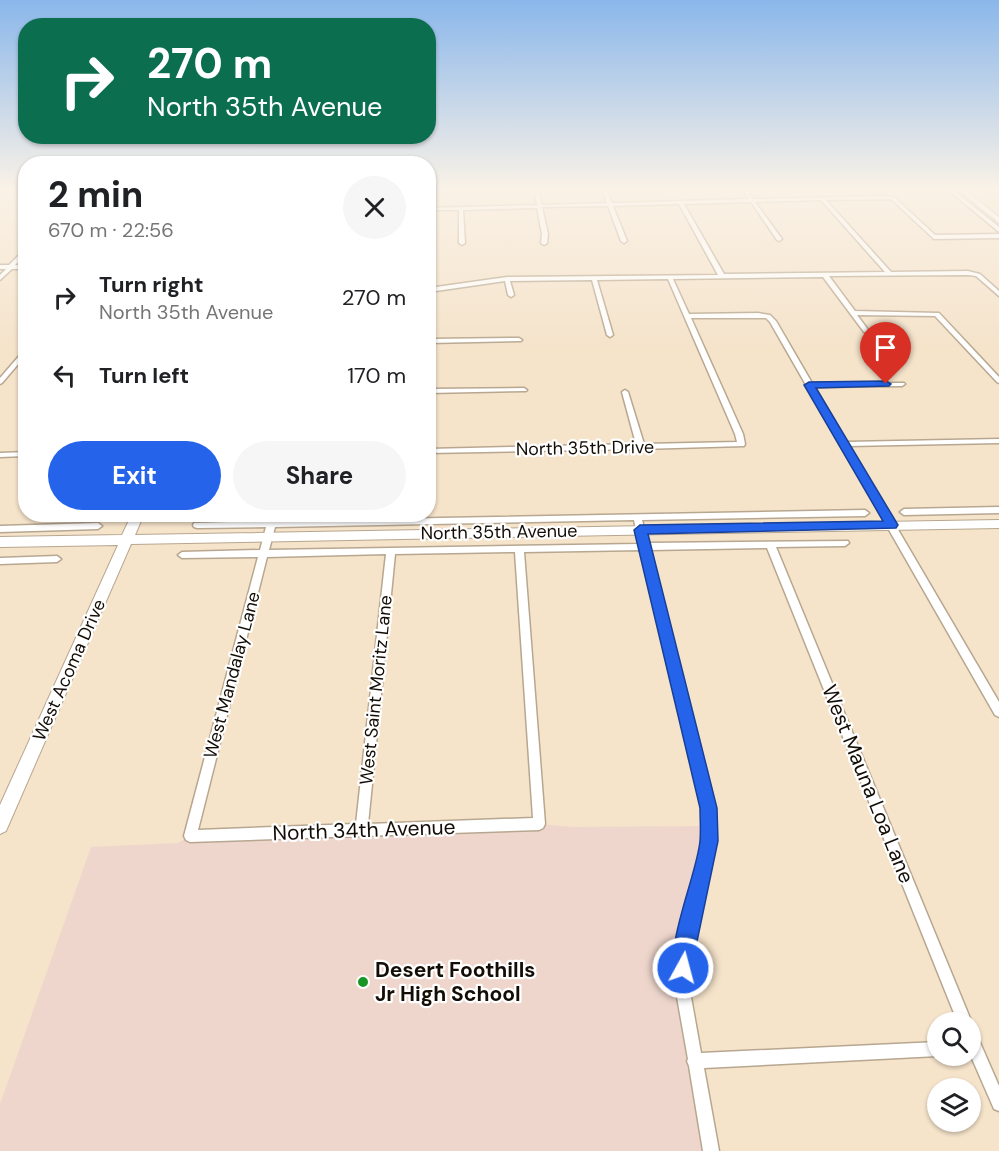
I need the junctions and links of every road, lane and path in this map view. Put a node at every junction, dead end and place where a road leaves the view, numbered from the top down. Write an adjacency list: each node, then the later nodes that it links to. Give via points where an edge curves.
1 (703, 243): 9 (street)
2 (861, 243): 7 (street)
3 (18, 259): 5 (street)
4 (0, 267): 5 (street)
5 (10, 267): 6 (street); 11 (street)
6 (18, 267)
7 (889, 274): 8 (street); 15 (street, via 978,275)
8 (825, 275): 9 (street); 17 (street)
9 (722, 276): 10 (street)
10 (670, 277): 12 (street); 18 (street)
11 (0, 278)
12 (594, 278): 13 (street); 20 (street)
13 (507, 279): 14 (street); 16 (street)
14 (436, 289)
15 (999, 294)
16 (511, 295)
17 (853, 313): 19 (street); 24 (street, via 937,314)
18 (687, 316): 27 (street, via 768,316); 33 (street, North 35th Drive, via 741,444)
19 (866, 331)
20 (610, 335)
21 (519, 340): 22 (street)
22 (436, 341)
23 (18, 360): 25 (street)
24 (999, 381)
25 (0, 382)
26 (902, 384): 27 (street)
27 (809, 385): 32 (street)
28 (525, 390): 29 (street)
29 (436, 391)
30 (625, 392): 33 (street)
31 (999, 441): 32 (street)
32 (845, 444): 47 (street)
33 (641, 447): 34 (street, North 35th Drive)
34 (436, 451)
35 (18, 454): 36 (street)
36 (0, 455)
37 (999, 510): 38 (street)
38 (903, 512)
39 (865, 513): 40 (street, North 35th Avenue)
40 (637, 516): 41 (street, North 35th Avenue); 50 (street)
41 (436, 518)
42 (134, 522): 51 (main road, West Acoma Drive)
43 (326, 522): 46 (street, North 35th Avenue)
44 (999, 524): 47 (main road, North 35th Avenue)
45 (197, 525): 46 (street, North 35th Avenue)
46 (271, 525): 50 (main road, North 35th Avenue); 51 (main road, North 35th Avenue); 58 (street, West Mandalay Lane)
47 (891, 525): 50 (main road, North 35th Avenue); 62 (street)
48 (98, 526): 49 (street)
49 (0, 528)
50 (640, 530): 55 (street)
51 (126, 540): 52 (main road, North 35th Avenue); 63 (main road, West Acoma Drive)
52 (0, 542)
53 (845, 543): 54 (street, North 35th Avenue)
54 (770, 544): 55 (street, North 35th Avenue); 66 (street, West Mauna Loa Lane)
55 (645, 547): 56 (street, North 35th Avenue); 68 (street, via 708,808 709,841 685,943 683,968)
56 (519, 549): 57 (street, North 35th Avenue); 64 (street, North 34th Avenue, via 538,824)
57 (391, 551): 58 (street, North 35th Avenue); 64 (street, West Saint Moritz Lane)
58 (264, 554): 59 (street, North 35th Avenue); 65 (street, West Mandalay Lane)
59 (182, 555)
60 (57, 559): 61 (street)
61 (0, 561)
62 (999, 712)
63 (0, 825)
64 (361, 830): 65 (street, North 34th Avenue)
65 (190, 836)
66 (961, 1012)
67 (927, 1050): 68 (street)
68 (694, 1061): 71 (street)
69 (981, 1063): 70 (street)
70 (999, 1104)
71 (711, 1151)

